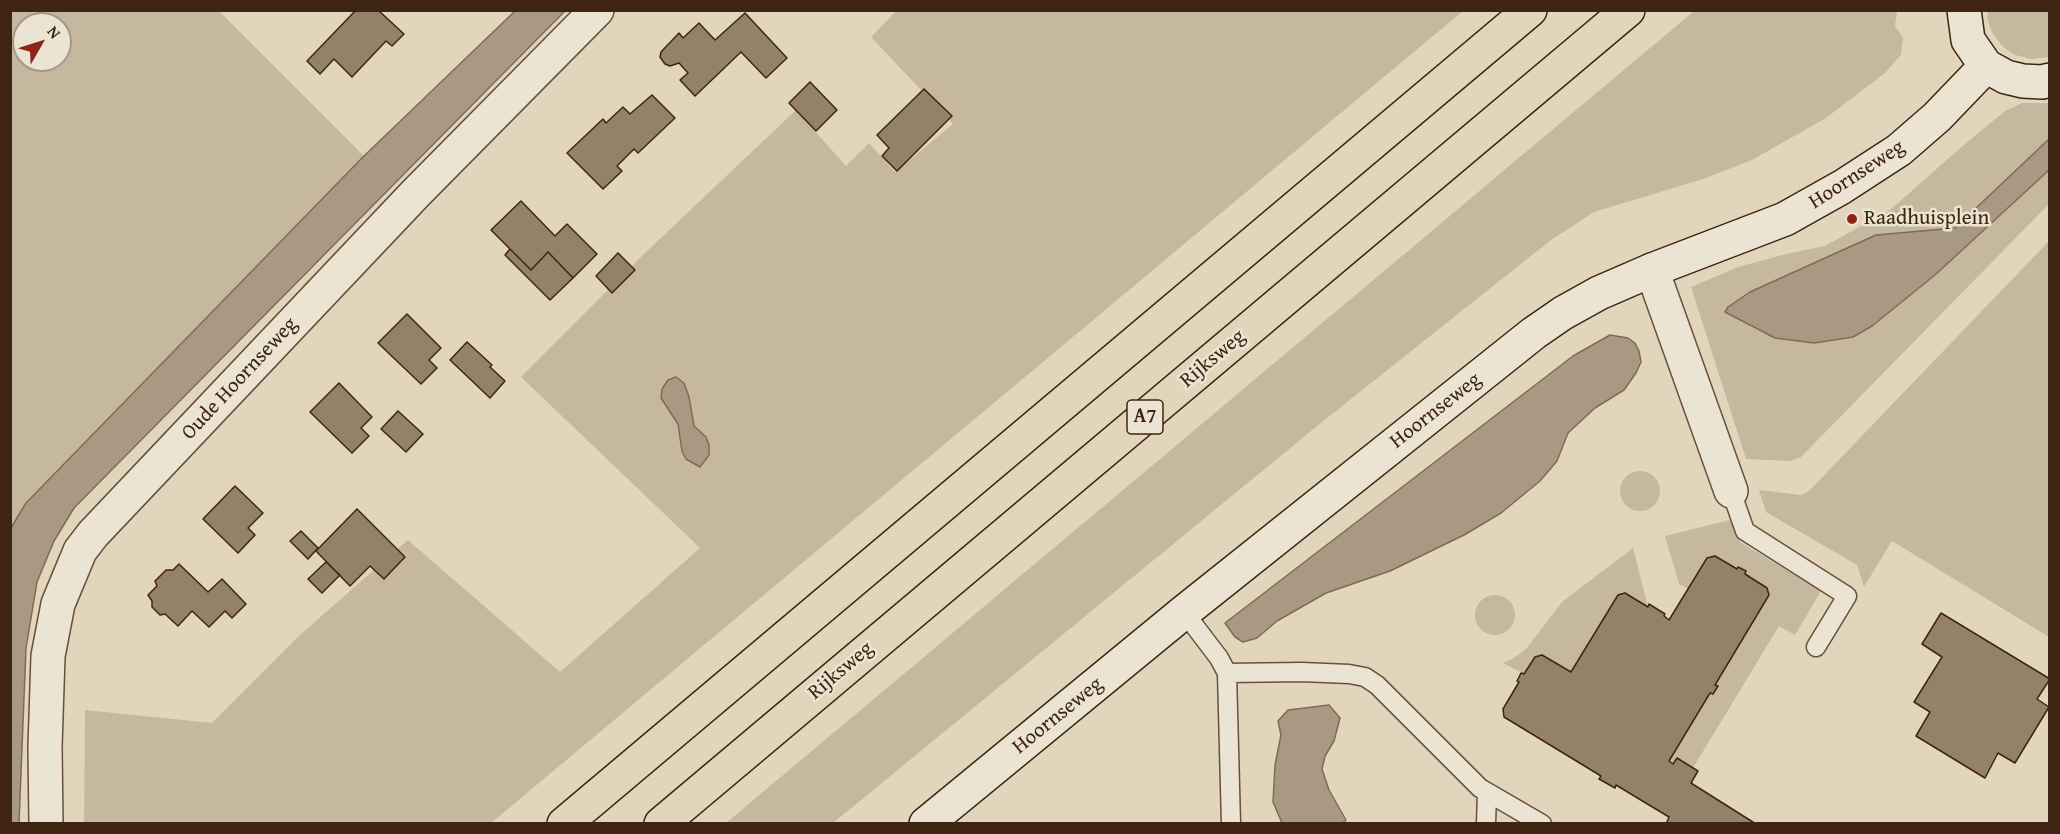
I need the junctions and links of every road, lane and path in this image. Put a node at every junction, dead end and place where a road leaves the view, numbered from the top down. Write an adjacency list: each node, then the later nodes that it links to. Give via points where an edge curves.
1 (597, 10): 13 (street, Oude Hoornseweg, via 416,193 80,551 58,604 48,657)
2 (1530, 10): 14 (highway)
3 (1628, 10): 15 (highway, Rijksweg / A7)
4 (1964, 10): 5 (street, via 1968,40)
5 (1986, 66): 6 (street, via 2023,81); 7 (street, Hoornseweg, via 1921,131 1863,175 1785,219)
6 (2049, 80)
7 (1652, 270): 8 (street); 9 (street, Hoornseweg, via 1599,293 1534,333)
8 (1731, 490): 10 (lane, via 1744,531 1847,596)
9 (1184, 612): 11 (lane); 16 (street, Hoornseweg)
10 (1816, 647)
11 (1227, 673): 12 (lane, via 1302,672 1365,677); 17 (lane)
12 (1486, 792): 18 (lane); 19 (lane)
13 (46, 824)
14 (564, 824)
15 (661, 824)
16 (926, 824)
17 (1231, 824)
18 (1486, 824)
19 (1542, 824)

